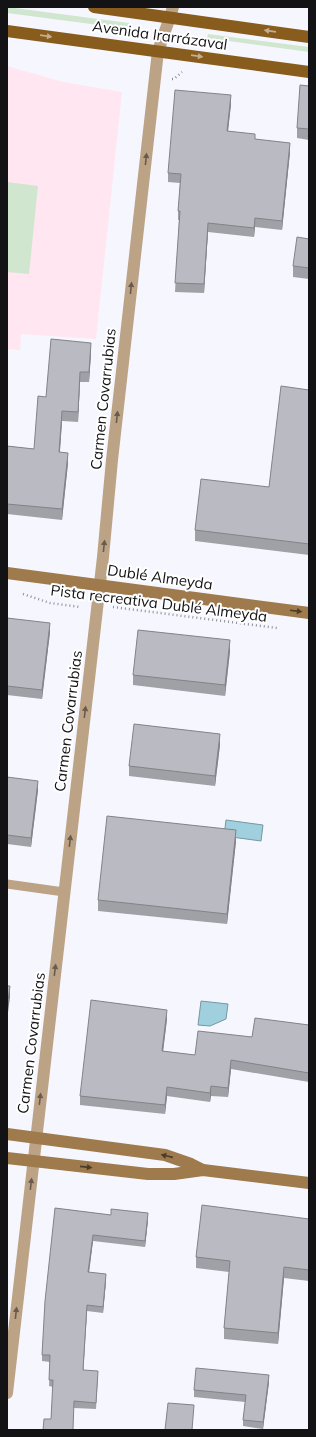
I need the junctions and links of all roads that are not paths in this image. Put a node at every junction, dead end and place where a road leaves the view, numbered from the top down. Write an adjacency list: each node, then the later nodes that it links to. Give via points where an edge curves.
1 (94, 7): 2 (main road, Avenida Irarrázaval)
2 (171, 12): 4 (main road, Avenida Irarrázaval, one-way to 2); 5 (street, Carmen Covarrubias)
3 (7, 31): 5 (main road, Avenida Irarrázaval, one-way to 5)
4 (309, 37)
5 (158, 51): 6 (main road, Avenida Irarrázaval, one-way to 6); 8 (street, Carmen Covarrubias, one-way to 5)
6 (309, 72)
7 (7, 573): 8 (street, Dublé Almeyda)
8 (99, 585): 9 (street, Dublé Almeyda, one-way to 9); 11 (street, Carmen Covarrubias, one-way to 8)
9 (309, 613)
10 (7, 884): 11 (lane)
11 (64, 892): 13 (street, Carmen Covarrubias, one-way to 11)
12 (7, 1134): 13 (street)
13 (36, 1138): 15 (street, Carmen Covarrubias); 16 (street, one-way to 13, via 165,1155)
14 (7, 1158): 15 (street)
15 (33, 1162): 16 (street, one-way to 16, via 161,1175); 18 (street, Carmen Covarrubias, one-way to 15)
16 (203, 1170): 17 (street)
17 (309, 1183)
18 (7, 1393)

